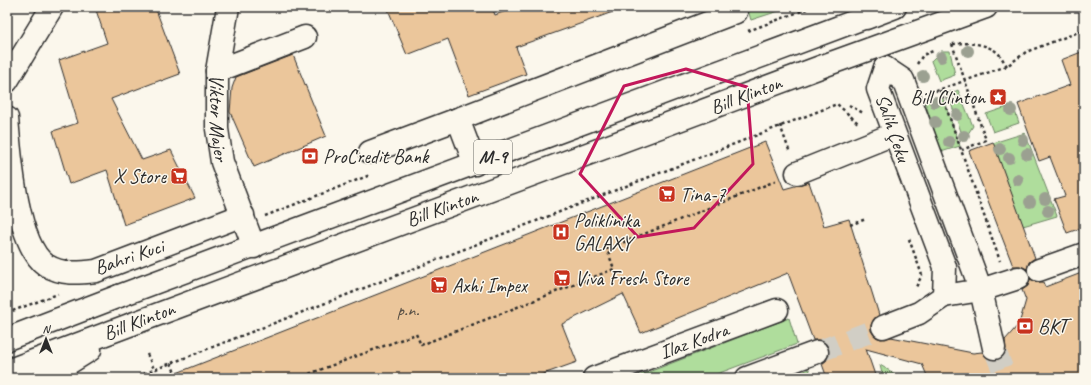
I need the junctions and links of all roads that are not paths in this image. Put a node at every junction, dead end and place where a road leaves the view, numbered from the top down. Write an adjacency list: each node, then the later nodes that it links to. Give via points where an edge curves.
1 (52, 7): 11 (main road)
2 (228, 7): 10 (main road, Viktor Majer)
3 (895, 7): 6 (main road, M-9)
4 (986, 7): 8 (main road, M-9)
5 (736, 12): 12 (main road)
6 (864, 14): 8 (main road); 16 (main road, Bill Klinton / M-9)
7 (304, 37): 10 (main road)
8 (878, 46): 9 (main road); 27 (main road, Bill Klinton / M-9)
9 (885, 68): 14 (main road, Salih Çeku, via 878,89); 23 (main road, Salih Çeku, via 903,80)
10 (217, 71): 18 (main road, Viktor Majer, via 217,129 222,162)
11 (7, 81)
12 (458, 119): 15 (main road); 16 (main road)
13 (7, 124): 18 (main road, Bahri Kuci, via 10,166 27,236 35,254 46,265 59,272 79,273 96,270)
14 (884, 138): 17 (main road); 25 (main road, Salih Çeku, via 945,267)
15 (370, 152)
16 (475, 164): 19 (main road, Bill Klinton / M-9)
17 (789, 176)
18 (243, 215): 19 (main road, Viktor Majer)
19 (254, 247): 24 (main road, Bill Klinton / M-9)
20 (1084, 254): 21 (main road)
21 (1039, 270)
22 (1013, 280): 23 (main road)
23 (981, 290): 25 (main road); 31 (main road, Salih Çeku)
24 (119, 296): 29 (main road); 30 (main road, Bill Klinton / M-9)
25 (944, 296): 28 (main road, via 919,313)
26 (777, 310): 34 (main road, Ilaz Kodra)
27 (132, 324): 33 (main road, Bill Klinton / M-9); 35 (main road); 36 (main road)
28 (883, 327)
29 (7, 330)
30 (7, 339)
31 (994, 348)
32 (817, 352): 37 (main road)
33 (7, 371)
34 (606, 376)
35 (31, 378)
36 (45, 378)
37 (747, 378)

